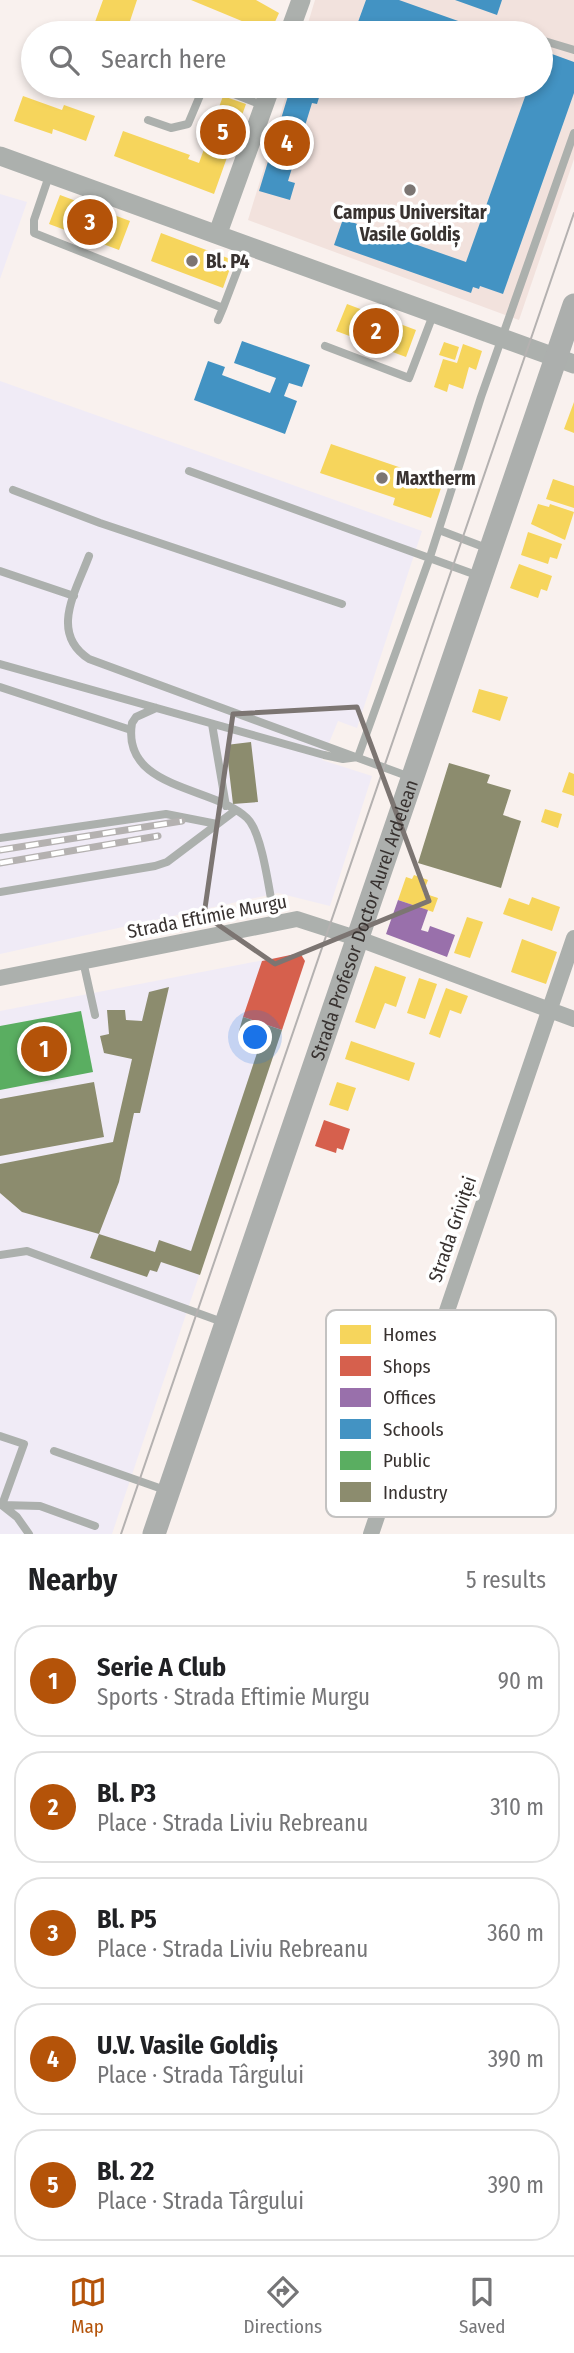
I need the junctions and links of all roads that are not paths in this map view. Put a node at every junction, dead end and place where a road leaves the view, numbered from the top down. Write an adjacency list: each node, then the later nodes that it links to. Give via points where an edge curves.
1 (301, 0): 2 (street)
2 (293, 21)
3 (553, 44): 4 (lane)
4 (574, 50)
5 (199, 98): 9 (lane, via 188,124 171,128)
6 (244, 98): 8 (lane)
7 (267, 98): 8 (street)
8 (264, 106): 13 (street)
9 (148, 120)
10 (574, 133): 19 (lane)
11 (0, 156): 12 (street)
12 (50, 173): 13 (street); 16 (lane, via 34,233)
13 (218, 233): 14 (street)
14 (247, 244): 16 (lane); 17 (street)
15 (574, 305): 21 (main road, Strada Profesor Doctor Aurel Ardelean)
16 (223, 308): 18 (lane)
17 (434, 312): 19 (street); 20 (lane, via 410,378)
18 (218, 320)
19 (503, 338): 21 (street); 24 (lane)
20 (325, 346)
21 (565, 361): 25 (main road, Strada Profesor Doctor Aurel Ardelean)
22 (189, 471): 27 (lane)
23 (13, 489): 31 (lane, via 98,527)
24 (439, 530): 25 (lane); 27 (lane)
25 (490, 550): 29 (main road, Strada Profesor Doctor Aurel Ardelean)
26 (89, 556): 30 (lane)
27 (430, 557): 29 (lane); 37 (lane)
28 (0, 571): 30 (lane)
29 (481, 577): 38 (main road, Strada Profesor Doctor Aurel Ardelean)
30 (74, 596): 37 (lane, via 66,620 68,636 89,659)
31 (342, 604)
32 (0, 664): 34 (lane)
33 (0, 687): 36 (lane)
34 (156, 708): 35 (lane); 36 (lane, via 136,717)
35 (212, 724): 37 (lane, via 324,755); 39 (lane)
36 (131, 730): 39 (lane, via 135,748 152,772)
37 (358, 757): 38 (lane)
38 (413, 778): 46 (main road, Strada Profesor Doctor Aurel Ardelean)
39 (226, 806): 40 (lane)
40 (236, 810): 41 (lane); 44 (lane, via 248,819 255,833)
41 (217, 824): 42 (lane, via 166,814); 43 (lane, via 155,866)
42 (0, 838)
43 (0, 892)
44 (275, 921): 46 (street, Strada Eftimie Murgu, via 304,920); 47 (street, Strada Eftimie Murgu)
45 (574, 938): 49 (street, Strada Griviței)
46 (359, 939): 49 (street, Strada Eftimie Murgu); 54 (main road, Strada Profesor Doctor Aurel Ardelean)
47 (83, 961): 48 (street, Strada Eftimie Murgu); 50 (lane)
48 (0, 978)
49 (549, 1010): 51 (street, Strada Eftimie Murgu); 53 (street, Strada Griviței)
50 (95, 1015)
51 (574, 1019)
52 (0, 1255): 54 (lane, via 12,1251 38,1255)
53 (447, 1310)
54 (226, 1323): 57 (main road, Strada Profesor Doctor Aurel Ardelean)
55 (0, 1436): 58 (lane, via 24,1444)
56 (54, 1451): 57 (lane)
57 (168, 1491): 62 (main road, Strada Profesor Doctor Aurel Ardelean)
58 (1, 1505): 60 (lane, via 40,1507); 61 (lane)
59 (377, 1517): 63 (street, Strada Griviței)
60 (95, 1526)
61 (29, 1534)
62 (153, 1534)
63 (371, 1534)

